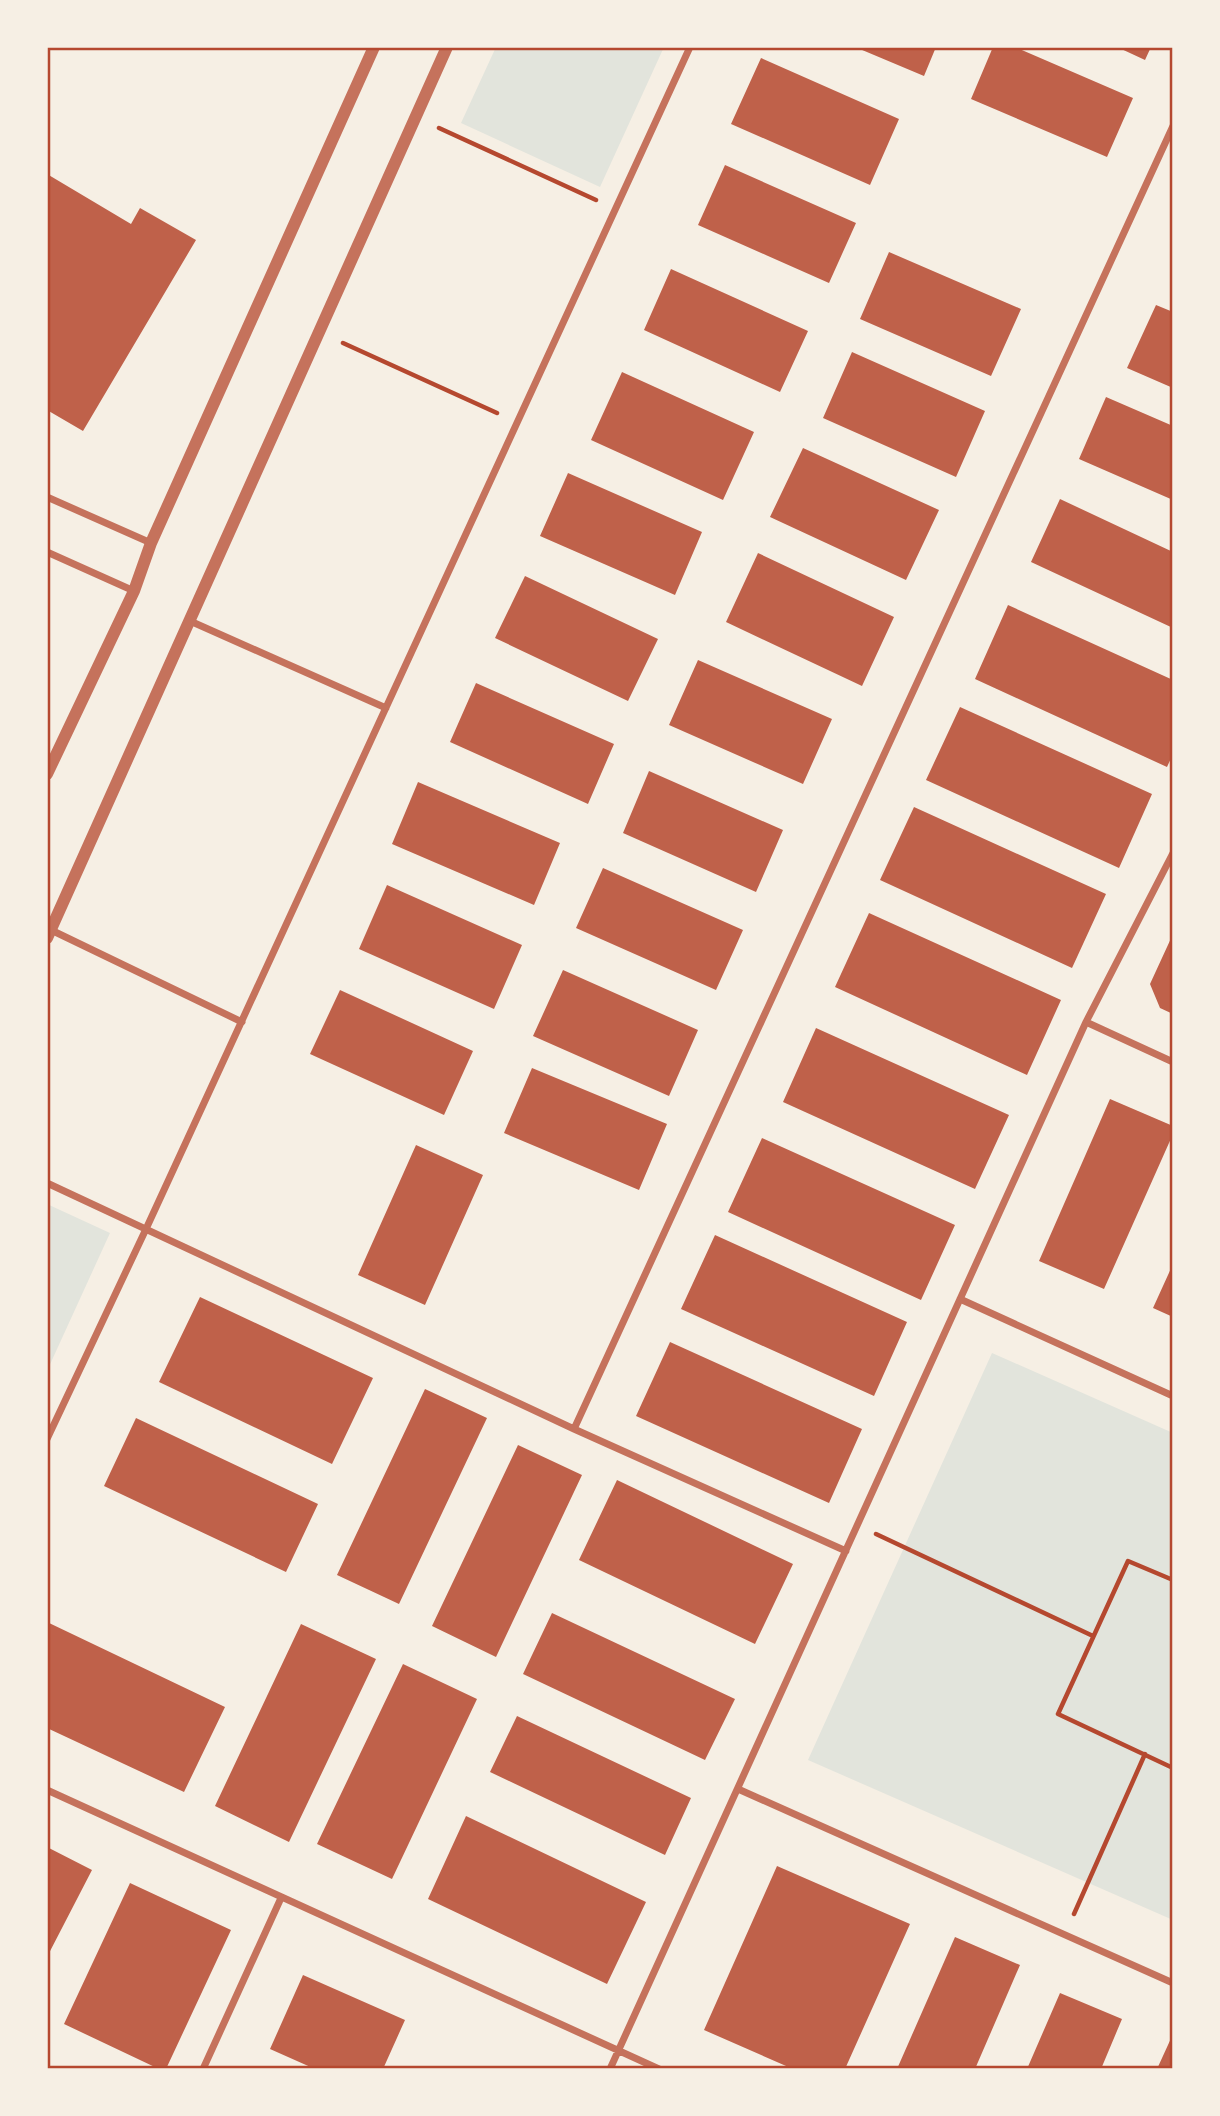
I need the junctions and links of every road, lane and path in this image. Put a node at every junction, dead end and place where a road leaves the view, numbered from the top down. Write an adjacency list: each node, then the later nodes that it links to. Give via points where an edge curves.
1 (373, 47): 10 (street)
2 (447, 47): 4 (street)
3 (690, 47): 6 (street)
4 (416, 118): 6 (path); 7 (street)
5 (1173, 126): 25 (street)
6 (616, 209): 8 (street)
7 (320, 332): 8 (path); 13 (street)
8 (518, 423): 14 (street)
9 (47, 497): 10 (street)
10 (151, 544): 12 (street)
11 (47, 552): 12 (street)
12 (134, 590): 15 (street)
13 (190, 621): 14 (street); 17 (street)
14 (386, 708): 18 (street)
15 (47, 774)
16 (1173, 853): 19 (street)
17 (49, 934): 18 (street)
18 (242, 1022): 22 (street)
19 (1086, 1022): 20 (street); 23 (street)
20 (1173, 1062)
21 (47, 1183): 22 (street)
22 (146, 1229): 25 (street); 26 (street)
23 (960, 1299): 24 (street); 28 (street)
24 (1173, 1395)
25 (575, 1429): 28 (street)
26 (47, 1438)
27 (904, 1547): 30 (path)
28 (846, 1551): 33 (street)
29 (1173, 1580): 30 (path, via 1128,1561)
30 (1093, 1636): 31 (path, via 1058,1714)
31 (1145, 1754): 32 (path); 36 (path)
32 (1173, 1768)
33 (738, 1788): 36 (street); 38 (street)
34 (47, 1790): 35 (street)
35 (281, 1898): 38 (street); 39 (street)
36 (1065, 1935): 37 (street)
37 (1173, 1983)
38 (618, 2050): 40 (street); 41 (street)
39 (203, 2069)
40 (610, 2069)
41 (659, 2069)

